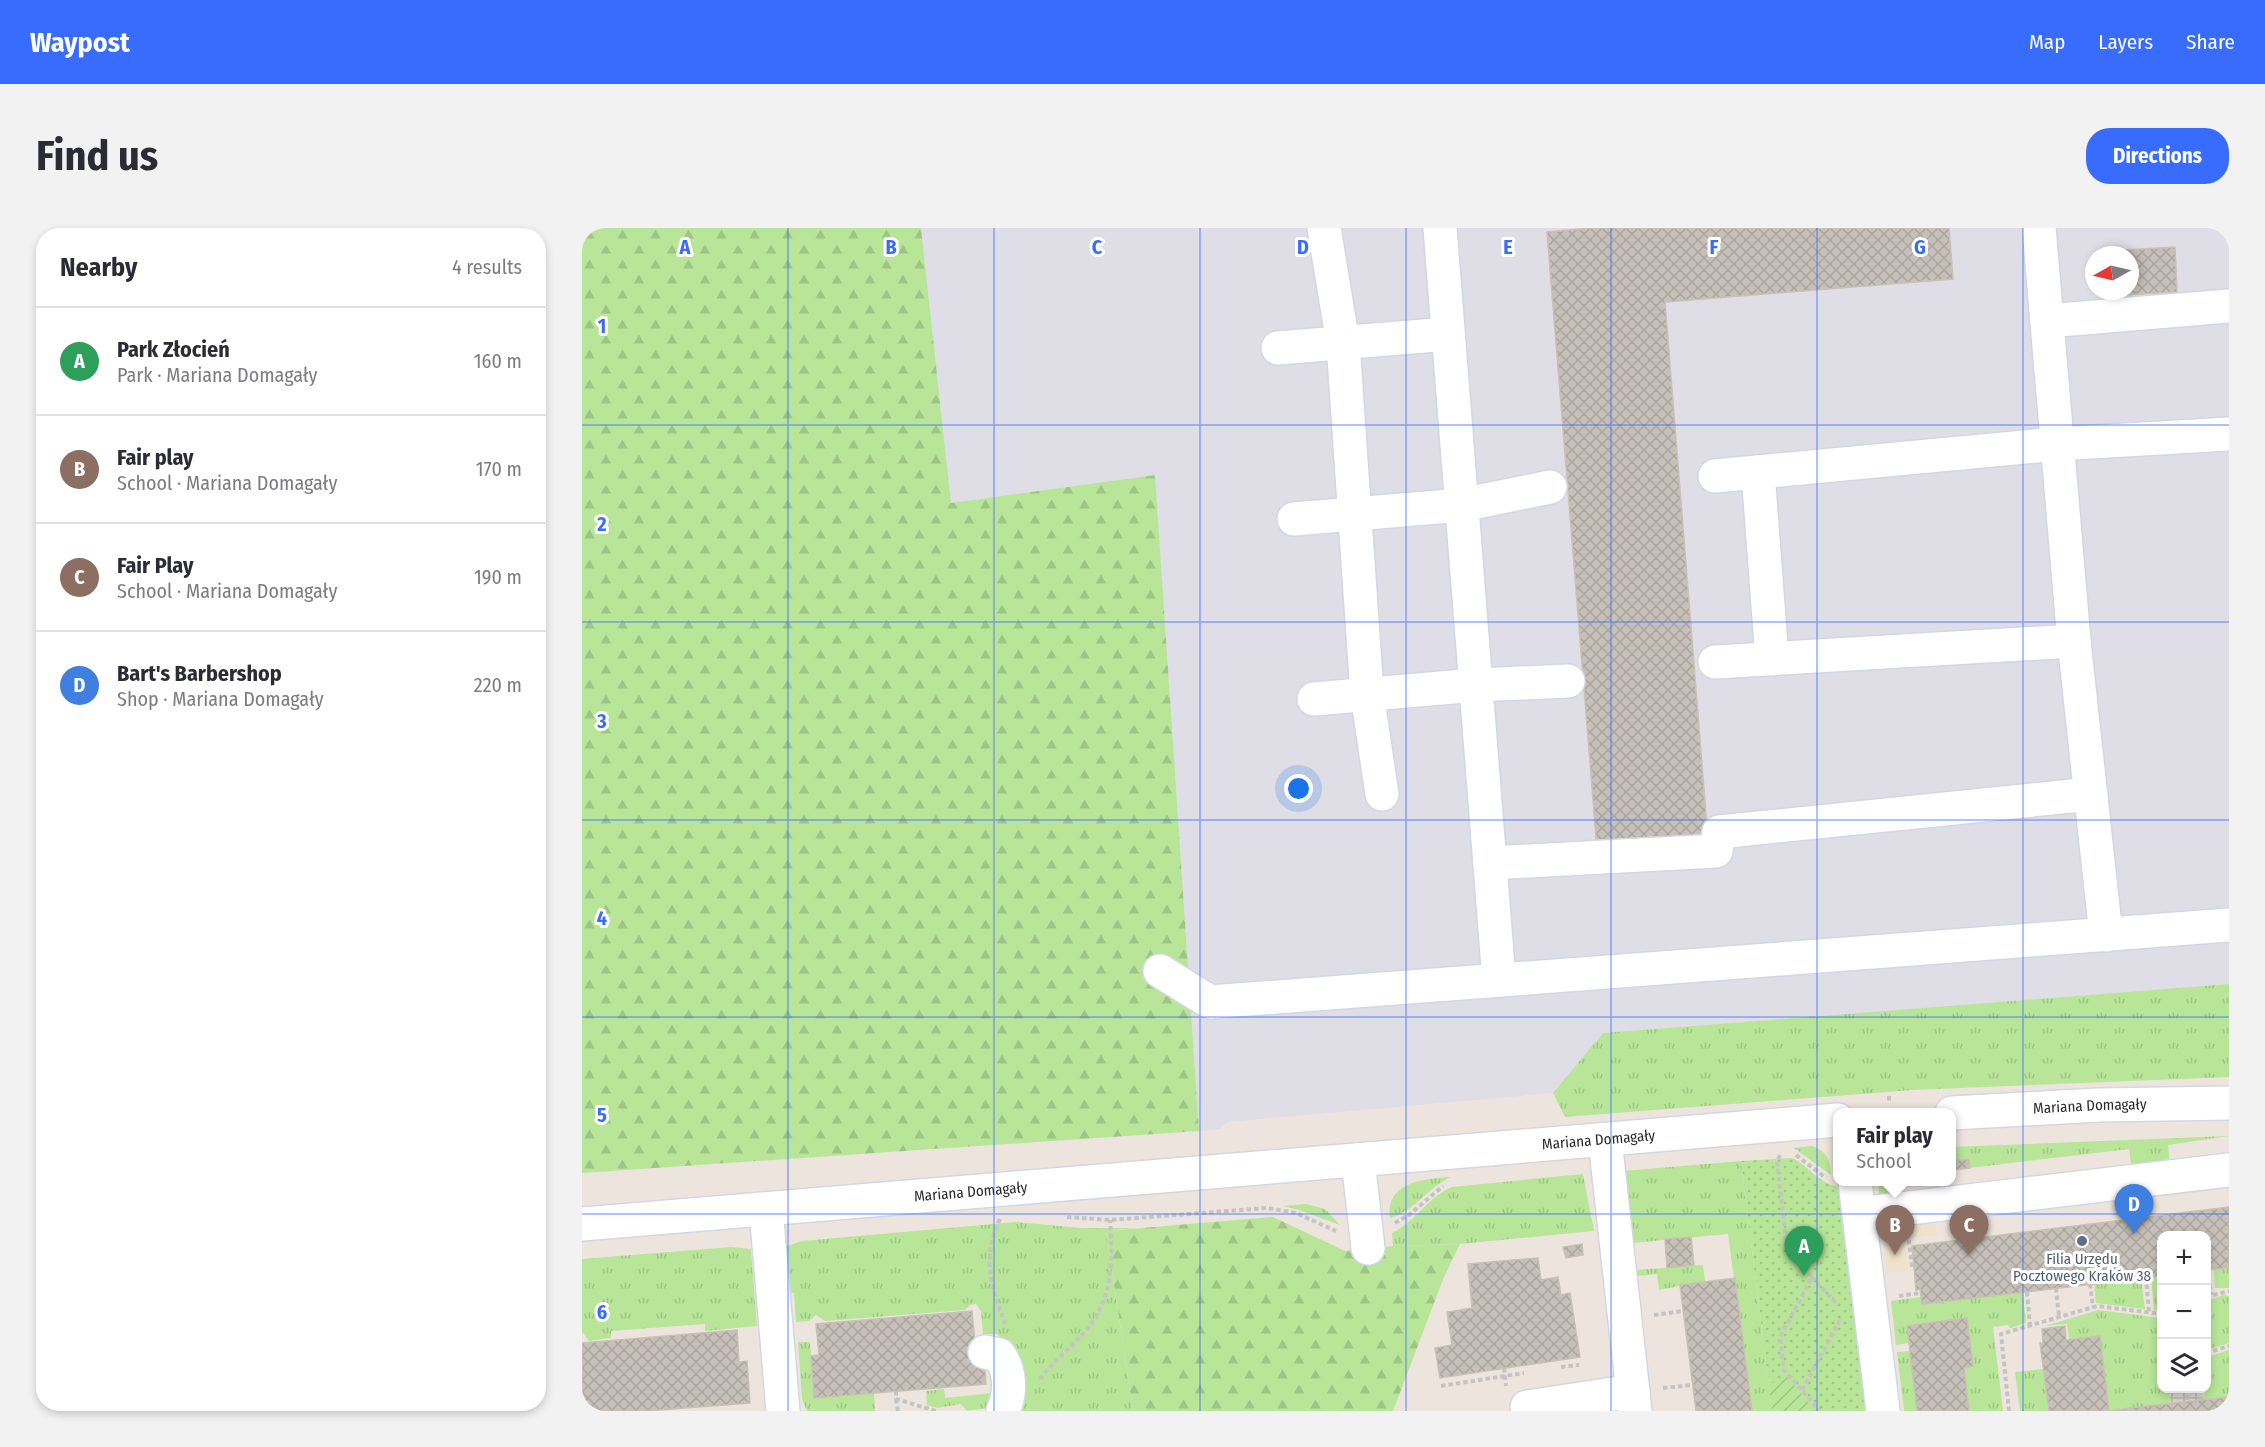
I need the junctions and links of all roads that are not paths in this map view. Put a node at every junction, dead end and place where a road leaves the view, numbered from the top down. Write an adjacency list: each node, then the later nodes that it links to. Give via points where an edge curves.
1 (1324, 228): 7 (street)
2 (1440, 228): 6 (street)
3 (2039, 228): 5 (street)
4 (2229, 306): 5 (street)
5 (2047, 321): 10 (street)
6 (1449, 334): 7 (street); 14 (street)
7 (1342, 343): 8 (street); 15 (street)
8 (1278, 348)
9 (2229, 434): 10 (street)
10 (2057, 444): 11 (street); 17 (street)
11 (1758, 472): 12 (street); 18 (street)
12 (1715, 476)
13 (1550, 487): 14 (street)
14 (1462, 505): 15 (street); 21 (street)
15 (1352, 514): 16 (street); 22 (street)
16 (1294, 519)
17 (2074, 640): 18 (street); 25 (street)
18 (1772, 659): 19 (street)
19 (1715, 662)
20 (1568, 681): 21 (street)
21 (1476, 685): 22 (street); 26 (street)
22 (1367, 694): 23 (street); 24 (street)
23 (1314, 699)
24 (1382, 794)
25 (2091, 794): 26 (street, via 1719,832 1716,851); 28 (street)
26 (1490, 863): 30 (street)
27 (2229, 925): 28 (street)
28 (2106, 934): 30 (street)
29 (1160, 971): 30 (street, via 1210,1002)
30 (1499, 980)
31 (2229, 1103): 32 (street, Mariana Domagały)
32 (1956, 1113)
33 (1833, 1120): 34 (street, Mariana Domagały)
34 (1605, 1140): 35 (street, Mariana Domagały); 43 (street)
35 (1358, 1160): 38 (street, Mariana Domagały); 41 (street)
36 (2229, 1170): 39 (street)
37 (1845, 1186): 39 (street)
38 (766, 1209): 40 (street, Mariana Domagały); 45 (street)
39 (1859, 1214): 47 (street)
40 (582, 1224)
41 (1368, 1248)
42 (996, 1341): 46 (street, via 1009,1390)
43 (1642, 1397): 44 (street)
44 (1527, 1407)
45 (783, 1411)
46 (1003, 1411)
47 (1882, 1411)

